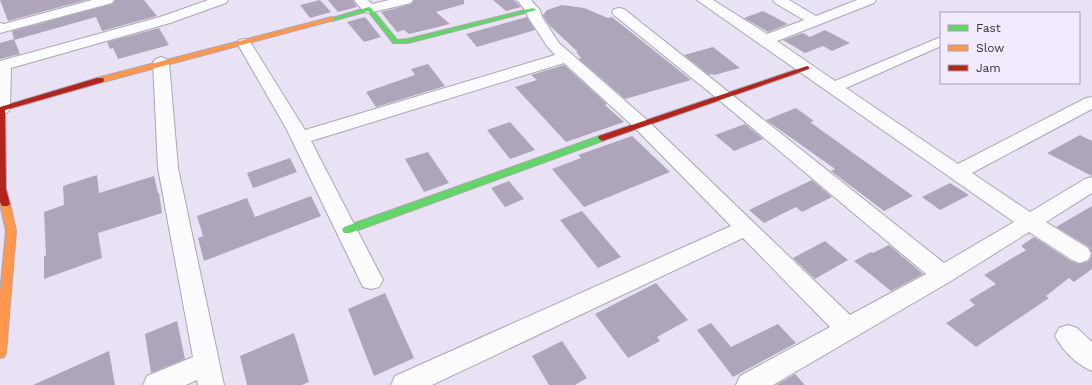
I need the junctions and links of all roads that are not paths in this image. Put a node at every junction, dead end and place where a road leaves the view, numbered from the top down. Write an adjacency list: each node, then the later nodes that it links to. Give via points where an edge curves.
1 (106, 0): 11 (street)
2 (221, 0): 17 (street, via 165,20)
3 (406, 0): 7 (street)
4 (704, 0): 12 (street)
5 (780, 0): 10 (street)
6 (862, 1): 10 (street)
7 (365, 4): 8 (street, via 395,42 408,41); 14 (street)
8 (528, 5): 15 (street, via 554,46)
9 (619, 12): 20 (street)
10 (816, 21): 12 (street)
11 (0, 28)
12 (766, 40): 18 (street)
13 (940, 41): 19 (street)
14 (244, 43): 16 (street); 24 (street)
15 (566, 57): 23 (street); 24 (street)
16 (161, 62): 22 (street); 39 (street, via 168,168)
17 (2, 66): 22 (street)
18 (808, 68): 19 (street); 20 (street)
19 (834, 87): 25 (street)
20 (725, 96): 23 (street); 32 (street)
21 (1092, 102): 25 (street)
22 (1, 109): 27 (street)
23 (641, 124): 29 (street); 30 (street)
24 (300, 138): 30 (street)
25 (957, 173): 28 (street)
26 (1092, 184): 28 (street)
27 (1, 189): 33 (street, via 11,231)
28 (1029, 222): 31 (street); 32 (street)
29 (746, 228): 35 (street); 41 (street)
30 (347, 230): 34 (street)
31 (1080, 254)
32 (943, 275): 35 (street)
33 (4, 280): 37 (street)
34 (371, 280)
35 (847, 328): 42 (street)
36 (1068, 336): 38 (street)
37 (0, 354)
38 (1092, 359)
39 (209, 374): 40 (street)
40 (156, 385)
41 (404, 385)
42 (749, 385)

